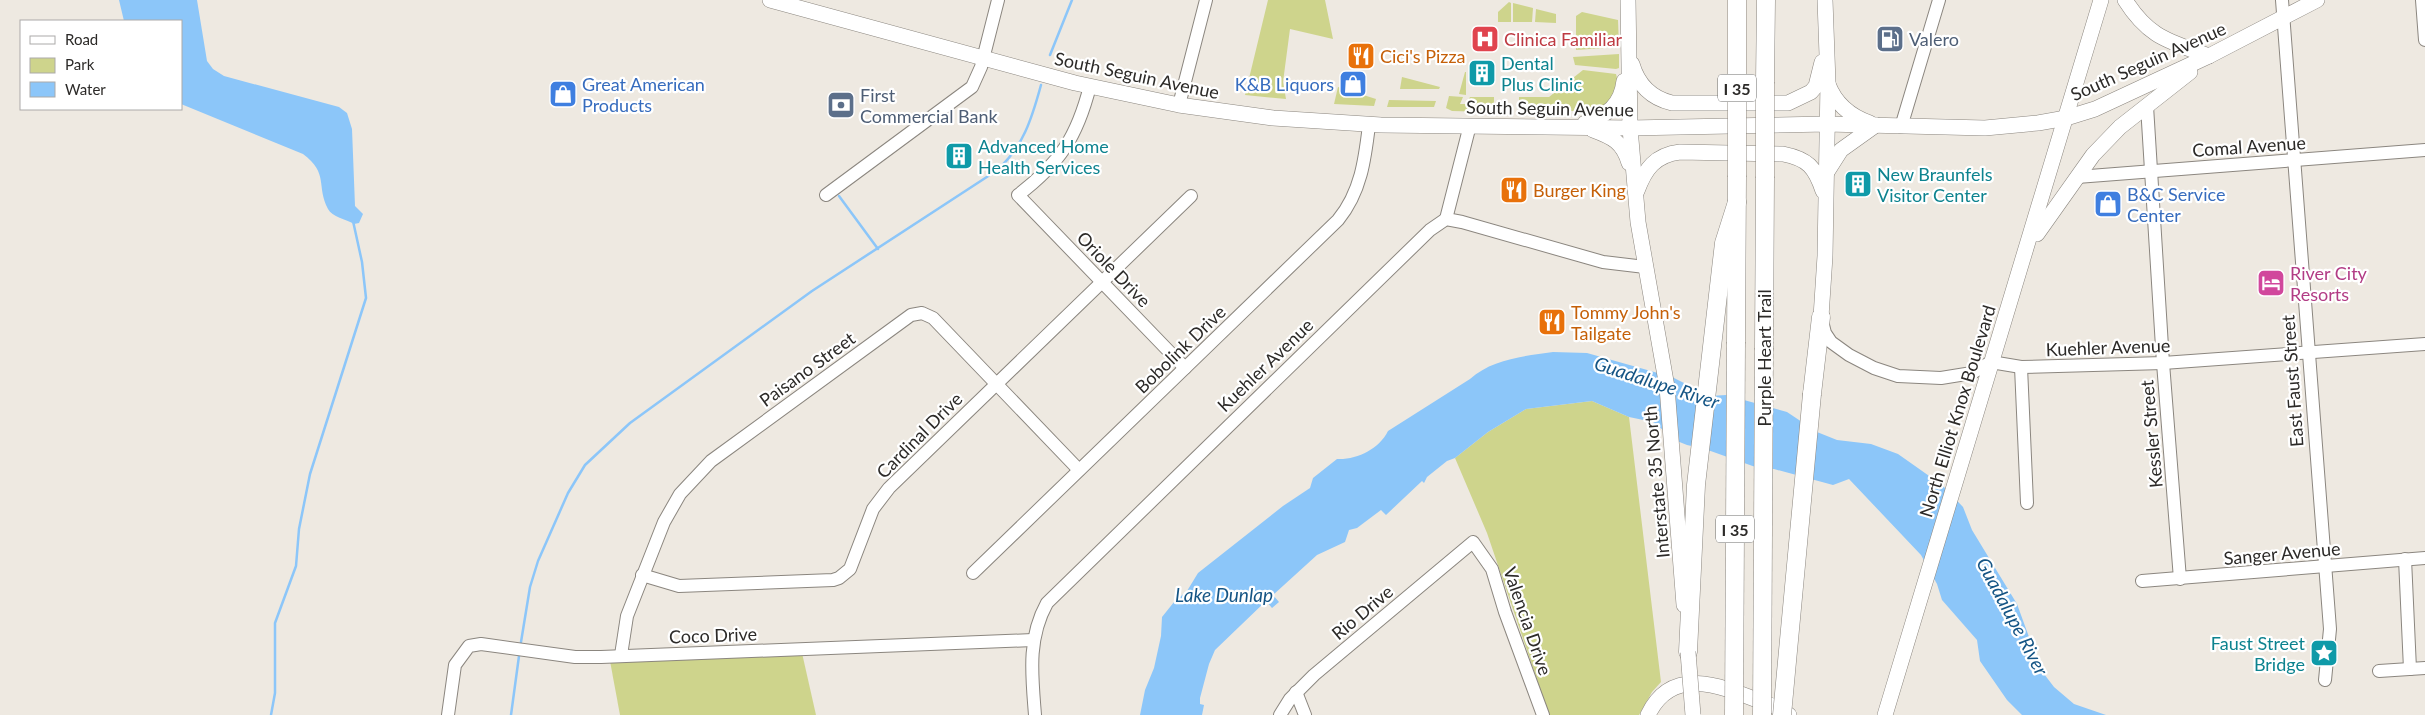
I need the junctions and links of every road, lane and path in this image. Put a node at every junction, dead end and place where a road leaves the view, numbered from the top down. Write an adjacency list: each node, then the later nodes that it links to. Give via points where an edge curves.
1 (770, 0): 19 (main road, South Seguin Avenue)
2 (998, 0): 19 (street)
3 (1206, 0): 22 (street)
4 (1628, 0): 17 (main road)
5 (1737, 0): 40 (highway, Purple Heart Trail / I 35, bridge)
6 (1766, 0): 80 (highway, Purple Heart Trail / I 35, bridge)
7 (1825, 0): 16 (main road)
8 (1939, 0): 30 (street)
9 (2101, 0): 24 (main road, North Elliot Knox Boulevard)
10 (2125, 0): 18 (main road, via 2137,19 2160,38)
11 (2282, 0): 14 (street, East Faust Street)
12 (2317, 0): 14 (main road, South Seguin Avenue)
13 (2422, 0): 15 (street)
14 (2283, 18): 18 (main road, South Seguin Avenue); 33 (street, East Faust Street)
15 (2425, 40)
16 (1826, 43): 17 (main road, via 1820,73 1810,92 1798,100 1775,104 1672,103 1660,100 1646,91 1634,70); 20 (main road)
17 (1629, 50): 29 (main road, via 1617,104 1606,115); 31 (main road, Interstate 35 North)
18 (2209, 56): 23 (main road); 24 (main road, South Seguin Avenue, via 2121,98)
19 (983, 58): 21 (main road, South Seguin Avenue); 38 (street, via 979,74 968,91)
20 (1828, 83): 25 (main road); 28 (main road, via 1832,95 1844,107 1857,118)
21 (1090, 86): 22 (main road, South Seguin Avenue); 45 (street, Oriole Drive, via 1067,148 1050,169 1018,195)
22 (1180, 105): 26 (main road, South Seguin Avenue, via 1273,118)
23 (2148, 106): 34 (street, Kessler Street); 36 (main road, via 2120,127)
24 (2066, 118): 30 (main road, South Seguin Avenue, via 2003,128); 43 (main road, North Elliot Knox Boulevard)
25 (1827, 124): 28 (main road, South Seguin Avenue); 31 (main road, South Seguin Avenue); 35 (main road)
26 (1369, 125): 27 (main road, South Seguin Avenue); 52 (street, Bobolink Drive, via 1361,176 1344,213)
27 (1470, 125): 29 (main road, South Seguin Avenue); 42 (street)
28 (1876, 125): 30 (main road, South Seguin Avenue); 35 (main road, via 1841,150)
29 (1579, 126): 31 (main road, South Seguin Avenue); 37 (main road, via 1620,143 1628,159)
30 (1901, 127)
31 (1630, 128): 37 (main road, Interstate 35 North)
32 (2425, 150): 33 (street, Comal Avenue)
33 (2293, 160): 34 (street, Comal Avenue); 48 (street, East Faust Street)
34 (2152, 170): 36 (street, Comal Avenue); 50 (street, Kessler Street)
35 (1826, 174): 41 (main road)
36 (2076, 177): 43 (main road)
37 (1636, 193): 41 (main road, via 1647,168 1668,154 1783,154 1794,156 1813,168); 44 (main road, Interstate 35 North)
38 (826, 195)
39 (1191, 196): 45 (street, Cardinal Drive)
40 (1737, 202): 65 (highway, via 1724,243 1696,486); 79 (highway, Purple Heart Trail / I 35, bridge)
41 (1826, 202): 46 (main road)
42 (1446, 220): 44 (street, via 1603,262); 64 (street, Kuehler Avenue, via 1426,234 1047,603)
43 (2025, 255): 49 (main road, North Elliot Knox Boulevard)
44 (1645, 267): 65 (main road, Interstate 35 North, via 1667,387)
45 (1102, 282): 52 (street, Oriole Drive); 53 (street, Cardinal Drive)
46 (1821, 318): 49 (street, via 1825,333 1849,355 1898,376 1948,377 1972,373); 81 (highway, bridge)
47 (2425, 344): 48 (street, Kuehler Avenue)
48 (2308, 352): 50 (street, Kuehler Avenue); 59 (street, East Faust Street)
49 (1991, 362): 51 (street, Kuehler Avenue); 83 (main road, North Elliot Knox Boulevard)
50 (2163, 363): 51 (street, Kuehler Avenue); 62 (street, Kessler Street)
51 (2021, 367): 55 (street)
52 (1186, 368): 54 (street, Bobolink Drive)
53 (996, 384): 54 (street, Paisano Street); 61 (street, Cardinal Drive, via 889,488 873,509 850,569 840,578 679,586); 61 (street, Paisano Street, via 931,316 922,313 911,315 700,471 673,505)
54 (1080, 470): 60 (street, Bobolink Drive)
55 (2027, 503)
56 (1473, 542): 71 (street, Rio Drive); 76 (street, Valencia Drive, via 1492,569)
57 (2425, 558): 58 (street, Sanger Avenue)
58 (2405, 559): 59 (street, Sanger Avenue); 68 (street)
59 (2324, 567): 62 (street, Sanger Avenue); 70 (street, East Faust Street, via 2330,629)
60 (973, 573)
61 (642, 576): 66 (street, Paisano Street, via 625,621)
62 (2180, 579): 63 (street, Sanger Avenue)
63 (2142, 581)
64 (1033, 640): 66 (street, Coco Drive); 73 (street, Kuehler Avenue)
65 (1688, 652): 78 (main road, Interstate 35 North, bridge)
66 (621, 655): 72 (street, Coco Drive, via 575,657 481,644 469,646 456,665)
67 (2425, 668): 68 (street)
68 (2410, 669): 69 (street)
69 (2379, 671)
70 (2325, 680)
71 (1296, 692): 74 (street, Rio Drive); 75 (street)
72 (448, 715)
73 (1035, 715)
74 (1280, 715)
75 (1305, 715)
76 (1543, 715)
77 (1648, 715): 82 (main road, via 1656,699 1665,692 1676,686 1702,682 1778,708)
78 (1693, 715)
79 (1734, 715)
80 (1762, 715)
81 (1782, 715)
82 (1789, 715)
83 (1885, 715)

